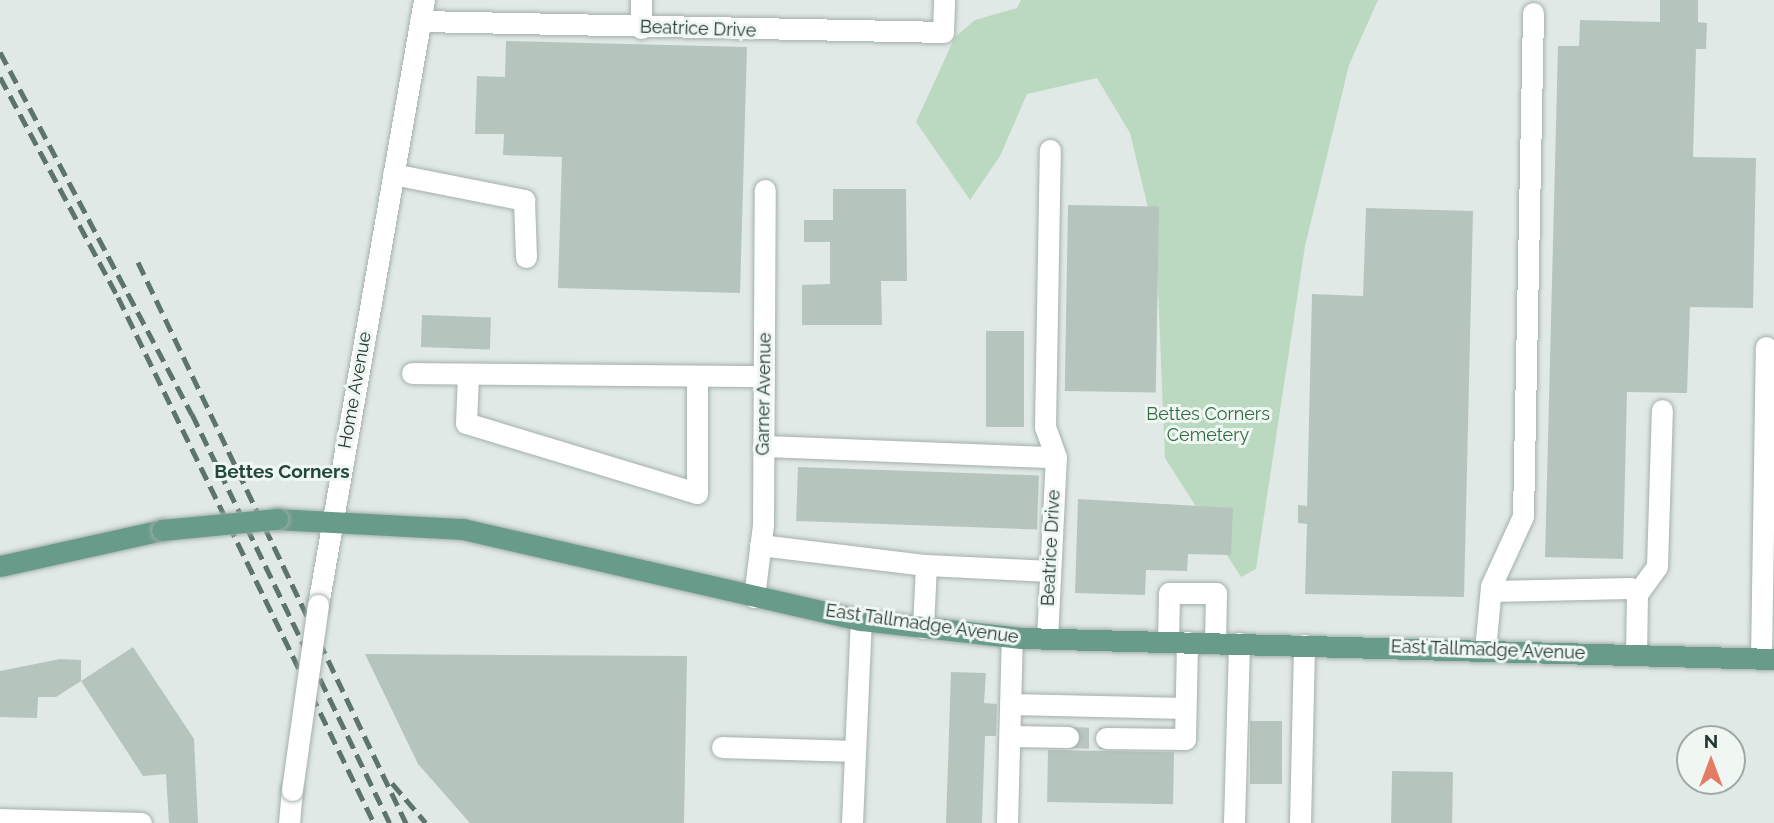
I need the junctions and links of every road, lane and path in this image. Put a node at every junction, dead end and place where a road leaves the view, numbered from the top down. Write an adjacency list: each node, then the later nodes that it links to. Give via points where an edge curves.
1 (424, 0): 5 (street, Home Avenue)
2 (642, 0): 6 (street)
3 (944, 0): 6 (street, Beatrice Drive, via 943,32)
4 (1534, 13): 24 (street, via 1523,516)
5 (420, 22): 6 (street, Beatrice Drive); 8 (street, Home Avenue)
6 (641, 28)
7 (1050, 150): 18 (street, Beatrice Drive, via 1045,427)
8 (393, 174): 10 (street, via 524,200); 19 (street, Home Avenue)
9 (765, 190): 15 (street, Garner Avenue)
10 (526, 257)
11 (1766, 346): 37 (street)
12 (412, 373): 13 (street)
13 (468, 374): 14 (street); 14 (street, via 466,423 697,493)
14 (697, 376): 15 (street)
15 (764, 376): 17 (street, Garner Avenue)
16 (1662, 410): 25 (street, via 1657,566)
17 (763, 446): 18 (street); 20 (street, Garner Avenue)
18 (1056, 457): 23 (street, Beatrice Drive)
19 (330, 519): 22 (main road, East Tallmadge Avenue, bridge, via 162,530); 26 (main road, East Tallmadge Avenue, via 513,538); 47 (street, Home Avenue, bridge)
20 (760, 545): 21 (street); 26 (street, Garner Avenue)
21 (926, 565): 23 (street); 28 (street)
22 (0, 566)
23 (1050, 571): 30 (street, Beatrice Drive)
24 (1491, 591): 25 (street, via 1630,588); 35 (street)
25 (1637, 594): 36 (street)
26 (754, 597): 27 (main road, East Tallmadge Avenue)
27 (861, 620): 28 (main road, East Tallmadge Avenue); 44 (street)
28 (923, 628): 29 (main road, East Tallmadge Avenue)
29 (1012, 637): 30 (main road, East Tallmadge Avenue); 38 (street)
30 (1047, 639): 31 (main road, East Tallmadge Avenue)
31 (1178, 642): 32 (main road, East Tallmadge Avenue); 32 (street, via 1169,593 1216,593); 39 (street)
32 (1215, 643): 33 (main road, East Tallmadge Avenue)
33 (1239, 643): 34 (main road, East Tallmadge Avenue); 50 (street)
34 (1304, 645): 35 (main road, East Tallmadge Avenue); 51 (street)
35 (1485, 650): 36 (main road, East Tallmadge Avenue)
36 (1636, 655): 37 (main road, East Tallmadge Avenue)
37 (1767, 659)
38 (1011, 704): 39 (street); 40 (street)
39 (1185, 708): 42 (street, via 1185,739)
40 (1010, 736): 41 (street); 49 (street)
41 (1068, 737)
42 (1106, 738)
43 (722, 747): 44 (street)
44 (855, 751): 48 (street)
45 (0, 819): 46 (street)
46 (141, 823)
47 (289, 823)
48 (852, 823)
49 (1007, 823)
50 (1234, 823)
51 (1300, 823)

